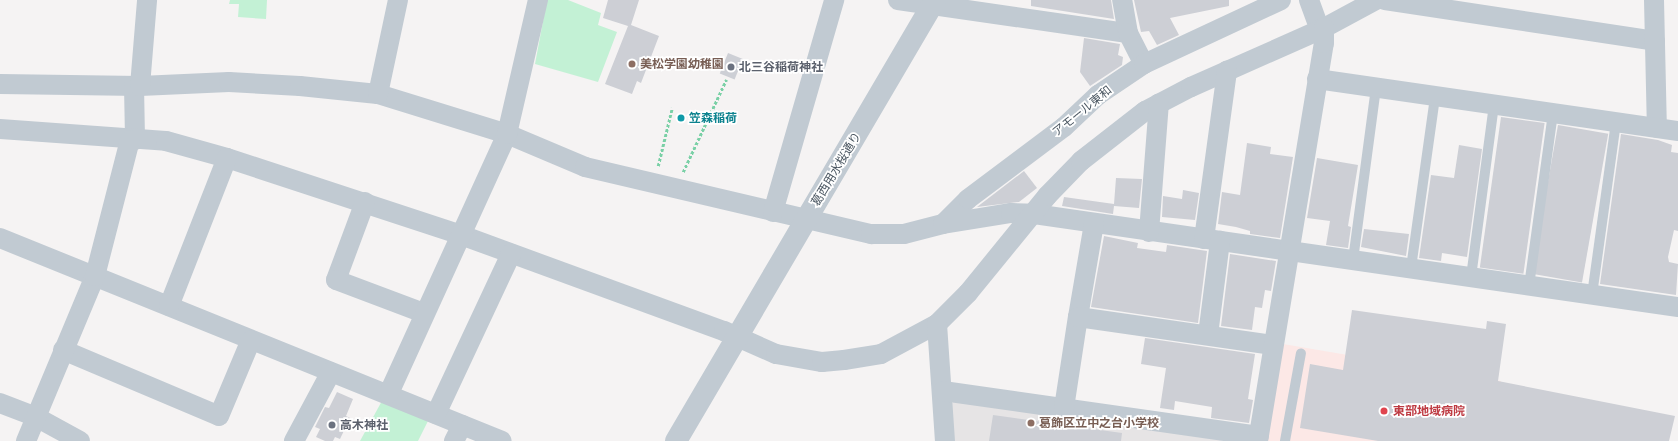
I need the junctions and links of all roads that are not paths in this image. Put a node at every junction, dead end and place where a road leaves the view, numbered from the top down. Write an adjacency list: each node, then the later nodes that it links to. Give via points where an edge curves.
1 (148, 0): 20 (street)
2 (398, 0): 22 (street)
3 (538, 0): 31 (street)
4 (834, 0): 35 (street)
5 (898, 0): 12 (street)
6 (1122, 0): 14 (street)
7 (1281, 0): 16 (street, アモール東和)
8 (1309, 0): 13 (street)
9 (1376, 0): 13 (street)
10 (1385, 0): 15 (street)
11 (1654, 0): 15 (street)
12 (934, 3): 14 (street); 37 (street, 葛西用水桜通り)
13 (1322, 29): 17 (street); 18 (street)
14 (1128, 33): 16 (street)
15 (1655, 41): 28 (street)
16 (1144, 64): 39 (street, アモール東和, via 1098,95 1064,127 968,199)
17 (1226, 71): 24 (street); 43 (street)
18 (1317, 79): 21 (street); 44 (street)
19 (0, 84): 20 (street)
20 (137, 86): 22 (street, via 229,82); 32 (street)
21 (1376, 88): 23 (street); 46 (lane)
22 (378, 94): 31 (street)
23 (1436, 97): 25 (street); 47 (lane)
24 (1159, 103): 36 (street, via 1081,161); 40 (street)
25 (1494, 105): 26 (street); 49 (lane)
26 (1552, 114): 27 (street); 50 (lane)
27 (1616, 122): 28 (street); 51 (lane)
28 (1657, 128): 30 (street)
29 (0, 129): 32 (street, via 34,129)
30 (1678, 131)
31 (507, 134): 35 (street, via 585,167); 41 (street)
32 (133, 140): 33 (street, via 166,141); 48 (street)
33 (227, 158): 34 (street); 52 (street)
34 (365, 202): 41 (street); 54 (street, via 336,280)
35 (773, 212): 37 (street)
36 (1034, 214): 38 (street); 39 (street, via 1011,213); 56 (street, via 968,293)
37 (806, 220): 39 (street, via 871,234 904,234); 58 (street, 葛西用水桜通り)
38 (1094, 223): 40 (street); 55 (street)
39 (943, 224)
40 (1149, 232): 43 (street)
41 (461, 235): 45 (street); 54 (street)
42 (0, 238): 48 (street)
43 (1212, 240): 44 (street); 57 (street)
44 (1289, 252): 46 (street); 60 (street)
45 (511, 254): 58 (street, via 716,328); 68 (street)
46 (1353, 260): 47 (street)
47 (1411, 268): 49 (street)
48 (95, 276): 52 (street); 61 (street)
49 (1471, 277): 50 (street)
50 (1529, 286): 51 (street)
51 (1592, 295): 53 (street)
52 (169, 306): 59 (street)
53 (1678, 307)
54 (424, 313): 65 (street)
55 (1078, 317): 57 (street); 67 (street)
56 (937, 324): 58 (street, via 881,354 822,362 776,354); 64 (street)
57 (1208, 335): 60 (street)
58 (737, 338): 76 (street, 葛西用水桜通り)
59 (251, 340): 61 (street, via 219,416); 63 (street)
60 (1273, 345): 71 (street)
61 (63, 350): 69 (street)
62 (1300, 353): 78 (lane)
63 (331, 372): 65 (street); 75 (street)
64 (943, 391): 67 (street); 77 (street)
65 (389, 393): 68 (street)
66 (0, 402): 69 (street)
67 (1064, 408): 71 (street)
68 (436, 414): 70 (street)
69 (36, 417): 73 (street); 74 (street)
70 (458, 433): 72 (street)
71 (1258, 439)
72 (498, 440)
73 (26, 441)
74 (80, 441)
75 (294, 441)
76 (676, 441)
77 (945, 441)
78 (1285, 441)

